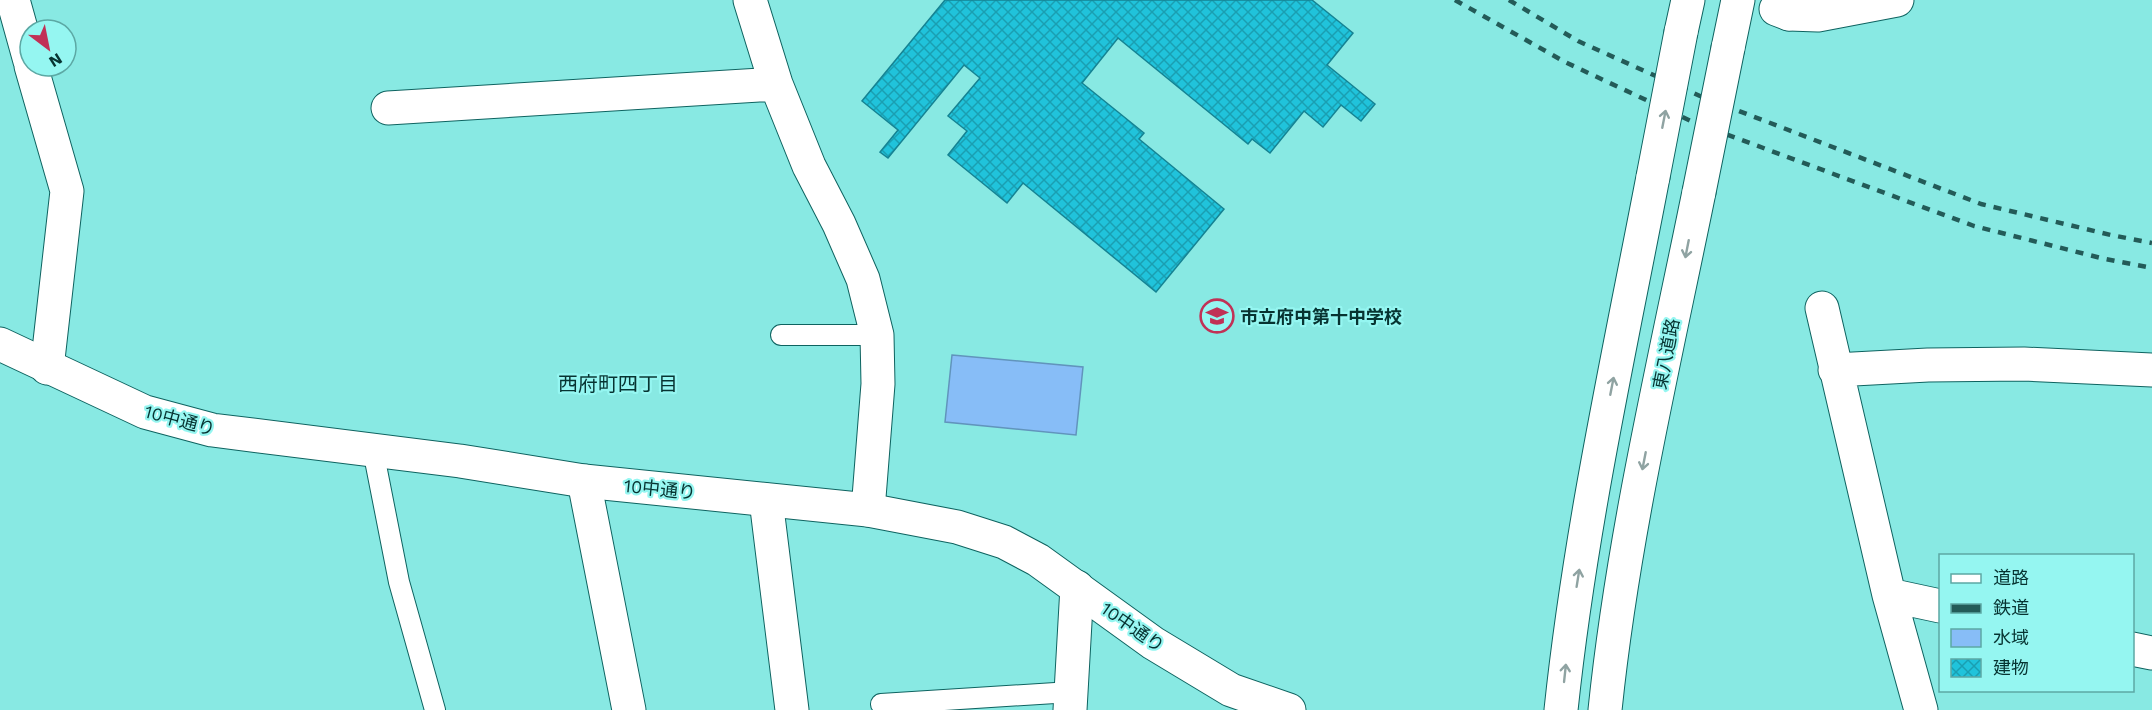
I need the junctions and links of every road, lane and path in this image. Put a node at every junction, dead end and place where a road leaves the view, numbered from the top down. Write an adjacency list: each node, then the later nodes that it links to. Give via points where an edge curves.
1 (13, 0): 7 (street)
2 (750, 0): 9 (street)
3 (1688, 0): 33 (street, one-way to 3, bridge, via 1595,475)
4 (1738, 0): 34 (street, 東八道路, one-way to 34, bridge, via 1639,487 1612,644)
5 (1897, 0): 6 (street, via 1818,15)
6 (1785, 8)
7 (18, 18)
8 (34, 78): 15 (street, via 67,191)
9 (776, 84): 10 (street); 13 (street, via 809,166 863,279)
10 (388, 108)
11 (1821, 308): 16 (street)
12 (781, 335): 13 (lane)
13 (877, 335): 21 (street, via 878,384)
14 (0, 344): 15 (street, 10中通り)
15 (47, 368): 18 (street, 10中通り, via 145,412 212,430)
16 (1835, 370): 17 (street, via 2024,364); 23 (street)
17 (2152, 370)
18 (373, 450): 19 (street, 10中通り); 29 (lane, via 399,582)
19 (584, 481): 20 (street, 10中通り); 30 (street)
20 (766, 500): 21 (street, 10中通り); 31 (street)
21 (868, 510): 22 (street, 10中通り, via 957,526 1004,542)
22 (1077, 587): 27 (street); 32 (street, 10中通り, via 1153,643 1231,690)
23 (1889, 595): 24 (street); 35 (street)
24 (1939, 606)
25 (2134, 649): 26 (street)
26 (2152, 653)
27 (1070, 701): 28 (lane)
28 (881, 704)
29 (435, 710)
30 (629, 710)
31 (792, 710)
32 (1289, 710)
33 (1561, 710)
34 (1605, 710)
35 (1921, 710)

